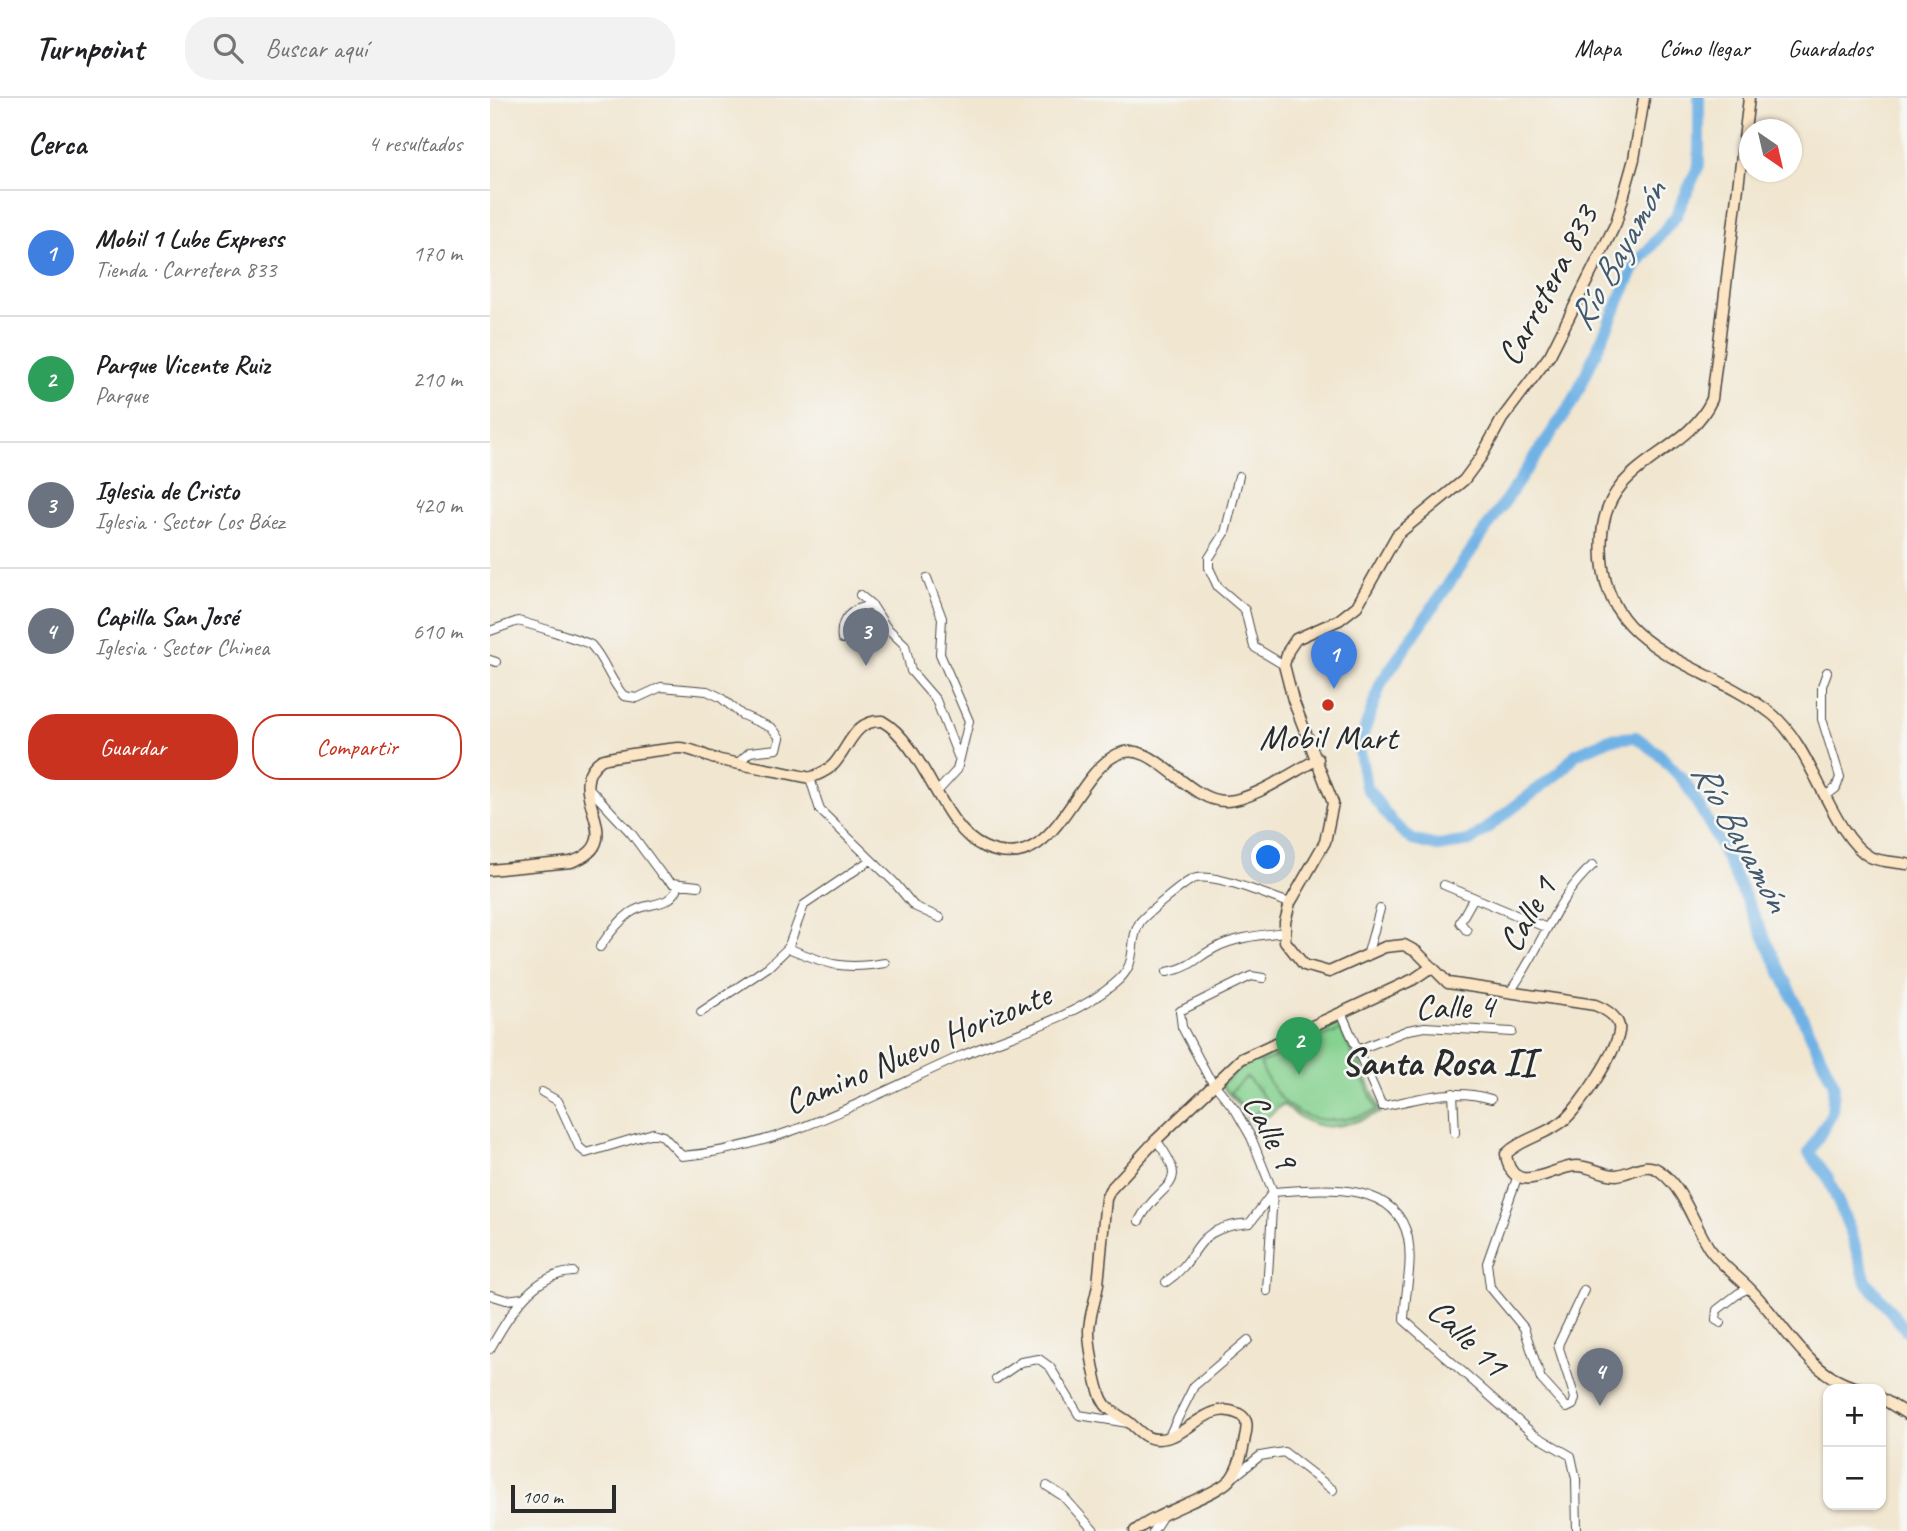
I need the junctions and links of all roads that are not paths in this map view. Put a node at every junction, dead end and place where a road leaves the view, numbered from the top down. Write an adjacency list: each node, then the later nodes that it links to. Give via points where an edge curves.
1 (1644, 98): 10 (street, Carretera 833, via 1634,159 1616,223 1550,355 1464,480 1397,535 1357,606 1339,620 1296,639)
2 (1737, 98): 3 (street)
3 (1749, 99): 21 (street, via 1712,398 1700,420 1615,491 1602,533 1604,571 1616,605 1638,635 1664,655 1772,714 1792,736)
4 (1239, 476): 10 (street, via 1225,533 1209,558 1209,568 1218,587 1245,610 1254,647)
5 (927, 578): 13 (street, via 942,618 940,654 968,716)
6 (860, 596): 7 (street)
7 (872, 605): 9 (street, via 860,607 846,618); 13 (street, via 905,645 911,671 936,700)
8 (490, 631): 15 (street, via 518,621 583,640 592,646 624,696 637,698 661,687 706,691 720,697 742,715 772,728 780,738 777,749 750,752)
9 (842, 639)
10 (1284, 665): 12 (street)
11 (1827, 672): 21 (street, via 1822,719 1840,777 1836,788)
12 (1311, 741): 14 (street); 16 (street)
13 (958, 756): 20 (street, via 957,770)
14 (1318, 759): 16 (street); 18 (street)
15 (738, 763): 17 (street); 19 (street, via 681,747 620,754 600,761)
16 (1297, 770): 18 (street, via 1312,770); 20 (street, via 1224,802 1194,791 1149,756 1134,751 1118,753 1097,768 1054,831 1038,843 1012,850 975,842)
17 (810, 778): 20 (street, via 835,763 858,728 882,721 902,737); 22 (street, via 820,810)
18 (1326, 778): 30 (street, via 1333,803 1325,842)
19 (586, 786): 25 (street, via 598,829 593,850 571,862); 26 (street, via 631,833 662,875)
20 (937, 792)
21 (1826, 795): 23 (street, via 1847,833 1871,857)
22 (869, 860): 32 (street, via 914,906); 37 (street, via 804,905)
23 (1907, 864)
24 (1593, 865): 33 (street, Calle 1)
25 (490, 870)
26 (679, 884): 28 (street); 36 (street, via 669,900 631,912)
27 (1444, 885): 29 (street)
28 (698, 886)
29 (1473, 899): 33 (street); 34 (street, via 1460,922)
30 (1290, 903): 35 (street); 49 (street, Camino Nuevo Horizonte, via 1209,877 1193,879 1139,923 1132,962 1124,976 1085,1005 839,1113 759,1142 682,1156 663,1136 653,1133 586,1153 558,1101)
31 (1380, 909): 38 (street)
32 (940, 918)
33 (1547, 928): 43 (street, Calle 1, via 1530,964)
34 (1467, 931)
35 (1285, 932): 38 (street, via 1285,941 1304,965 1319,972); 41 (street, via 1215,947 1188,968)
36 (600, 947)
37 (789, 948): 39 (street, via 830,965 855,968); 44 (street)
38 (1367, 956): 40 (street, via 1404,945)
39 (886, 963)
40 (1430, 968): 43 (street, via 1458,986); 45 (street)
41 (1167, 972)
42 (1264, 978): 48 (street, Calle 9, via 1251,976 1180,1011 1182,1027)
43 (1509, 992): 54 (street, via 1595,1005 1612,1014 1619,1027 1616,1046 1564,1121 1506,1154 1509,1167)
44 (701, 1012)
45 (1342, 1012): 47 (street); 48 (street, via 1251,1053)
46 (1512, 1032): 47 (street, Calle 4, via 1425,1027)
47 (1360, 1049): 50 (street, via 1382,1105 1423,1095)
48 (1213, 1083): 53 (street); 55 (street, Calle 9, via 1251,1137)
49 (542, 1092)
50 (1453, 1094): 51 (street); 52 (street)
51 (1492, 1099)
52 (1455, 1133)
53 (1156, 1140): 56 (street, via 1172,1161 1175,1175); 71 (street, via 1115,1182 1106,1199 1089,1330 1102,1398 1111,1412)
54 (1518, 1175): 59 (street, via 1537,1179 1577,1166 1616,1175 1646,1165 1660,1170 1684,1199 1719,1262); 60 (street, via 1488,1263 1490,1287 1524,1328 1541,1379 1567,1408 1575,1398 1558,1345)
55 (1273, 1192): 58 (street, via 1250,1223 1224,1225 1209,1235 1194,1248 1184,1270); 61 (street, Calle 9); 80 (street, Calle 11, via 1312,1189 1364,1194 1378,1197 1399,1215 1409,1253 1404,1320 1533,1434 1571,1456)
56 (1139, 1221)
57 (573, 1272): 63 (street, via 552,1275)
58 (1166, 1282)
59 (1749, 1289): 64 (street, via 1717,1310 1716,1320); 68 (street, via 1812,1363)
60 (1584, 1290)
61 (1267, 1291)
62 (490, 1295): 63 (street)
63 (522, 1298): 66 (street)
64 (1721, 1323)
65 (1248, 1340): 72 (street, via 1194,1386)
66 (490, 1349)
67 (996, 1379): 71 (street, via 1021,1362 1039,1359 1050,1367 1079,1416)
68 (1849, 1384)
69 (1886, 1401): 70 (street)
70 (1907, 1414)
71 (1130, 1423): 72 (street, via 1143,1436)
72 (1168, 1438): 73 (street, via 1211,1413 1238,1413 1247,1426)
73 (1232, 1478): 75 (street, via 1260,1456 1284,1452); 76 (street, via 1225,1486)
74 (1047, 1486): 77 (street, via 1063,1496)
75 (1333, 1490)
76 (1164, 1512): 78 (street); 79 (street)
77 (1094, 1531)
78 (1135, 1531)
79 (1153, 1531)
80 (1577, 1531)

